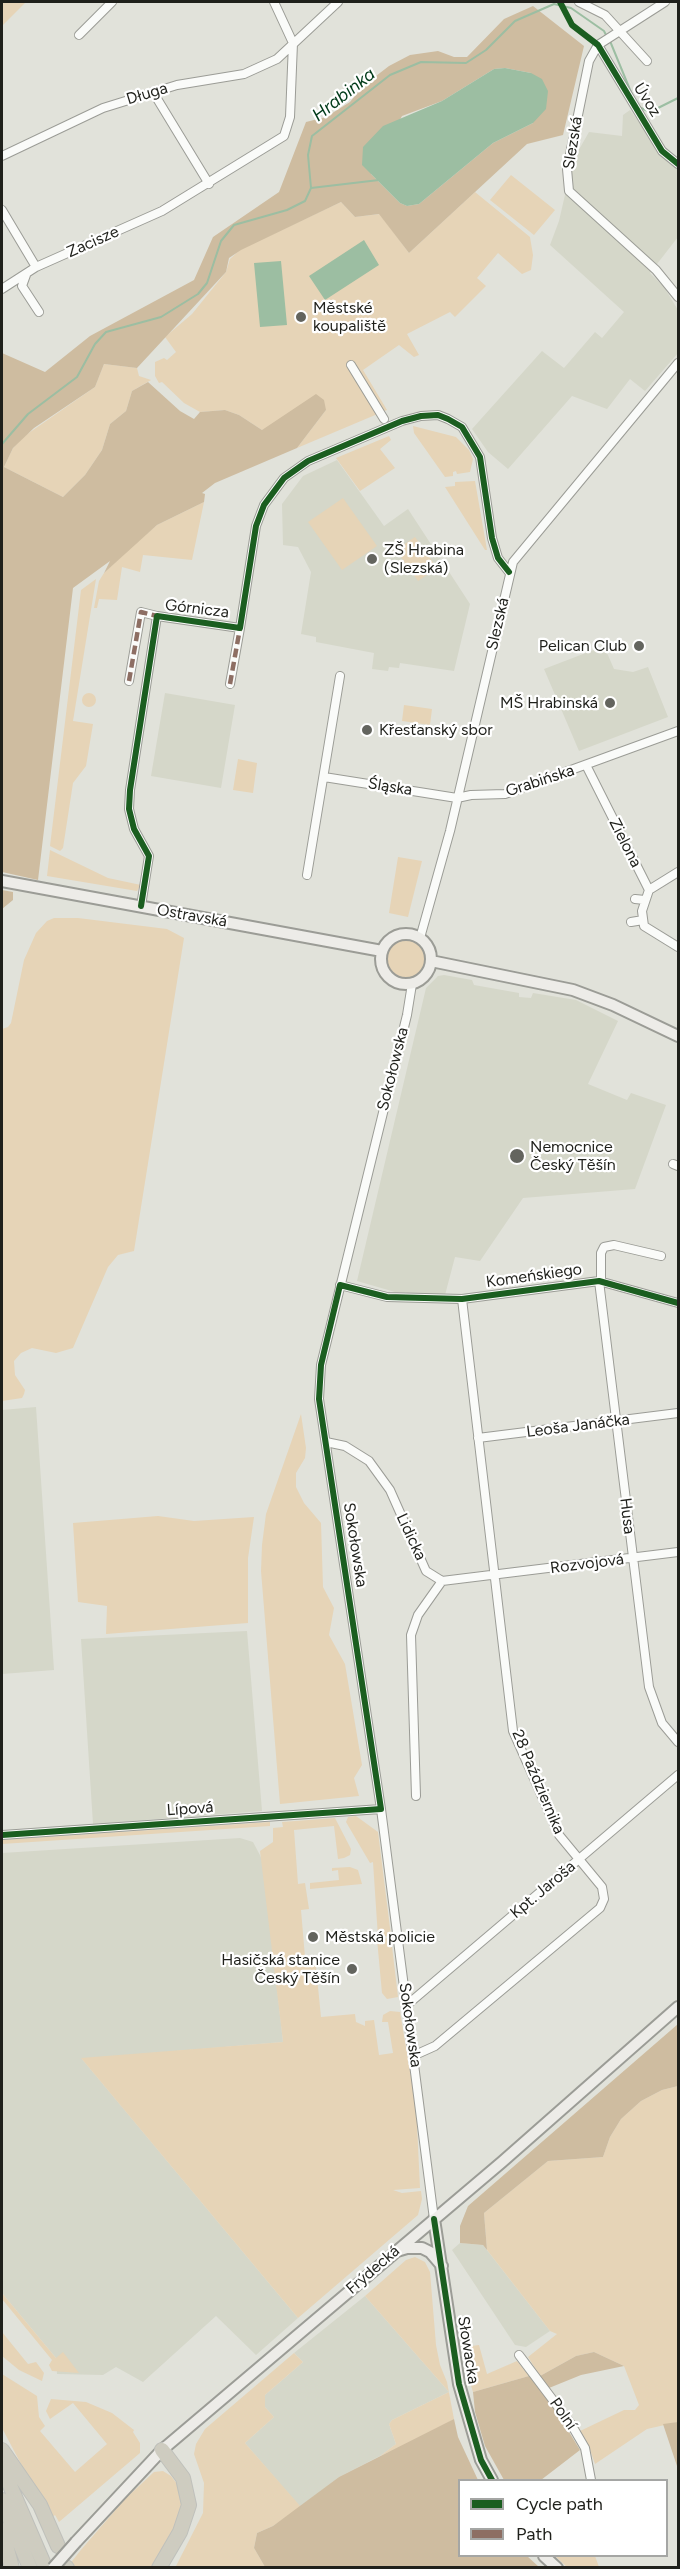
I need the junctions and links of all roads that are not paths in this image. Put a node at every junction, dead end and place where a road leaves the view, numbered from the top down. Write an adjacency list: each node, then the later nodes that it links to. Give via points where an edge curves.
1 (112, 2): 7 (street)
2 (274, 2): 8 (street)
3 (338, 2): 8 (street, Długa)
4 (582, 2): 6 (street, via 606,15)
5 (665, 2): 6 (street)
6 (618, 31): 9 (street); 10 (street)
7 (79, 34)
8 (293, 43): 11 (street, Długa, via 277,59 244,74); 14 (street, Zacisze, via 290,117 284,136)
9 (601, 43): 13 (street, Úvoz, via 662,151); 19 (street, Slezská, via 589,60 567,170 569,191 656,270)
10 (647, 61)
11 (153, 92): 12 (street, Długa, via 103,108); 14 (street)
12 (2, 156)
13 (678, 164)
14 (209, 184): 16 (street, Zacisze, via 162,211)
15 (2, 210): 16 (street)
16 (36, 267): 17 (street, Zacisze)
17 (27, 273): 18 (street, Zacisze); 20 (street, via 22,286)
18 (2, 289)
19 (678, 297)
20 (39, 312)
21 (678, 363): 24 (street, Slezská, via 520,552)
22 (351, 365): 23 (street)
23 (384, 419)
24 (509, 572): 26 (street, Górnicza, via 498,558 492,538 480,457 473,442 448,419 421,416 299,466 274,489 254,535); 33 (street, Slezská)
25 (157, 616): 26 (street, Górnicza); 28 (street, via 141,612); 40 (street, Górnicza, via 130,790 134,829 149,856)
26 (240, 627): 29 (street)
27 (340, 676): 32 (street)
28 (129, 681)
29 (230, 684)
30 (678, 731): 31 (street, Grabińska)
31 (586, 765): 33 (street, Grabińska, via 514,793); 37 (street, Zielona)
32 (324, 777): 33 (street, Śląska); 35 (street)
33 (457, 798): 43 (street, Slezská)
34 (678, 872): 37 (street, Zielona)
35 (307, 875)
36 (2, 881): 40 (street, Ostravská)
37 (649, 890): 39 (street)
38 (635, 899): 39 (street)
39 (645, 900): 41 (street)
40 (141, 906): 45 (street, Ostravská)
41 (643, 920): 42 (street); 44 (street, via 645,926)
42 (631, 922)
43 (420, 938): 45 (street, via 398,935); 46 (street, via 429,948)
44 (678, 947)
45 (382, 951): 47 (street, via 382,966 388,977)
46 (431, 960): 47 (street, via 424,977); 48 (street, via 573,990)
47 (412, 984): 51 (street, Sokołowska)
48 (678, 1036)
49 (661, 1256): 50 (street, Husa, via 614,1245 604,1247)
50 (600, 1282): 52 (street, Komeńskiego); 53 (street, Komeńskiego); 55 (street, Husa)
51 (340, 1285): 52 (street, Komeńskiego, via 387,1297); 57 (street, Sokołowska, via 319,1380)
52 (462, 1299): 56 (street, 28 Października)
53 (678, 1303)
54 (678, 1413): 55 (street, Leoša Janáčka)
55 (615, 1421): 56 (street, Leoša Janáčka); 59 (street, Husa)
56 (478, 1438): 60 (street, 28 Października)
57 (326, 1442): 61 (street, Lidicka, via 345,1446 369,1461 390,1490 426,1571); 65 (street, Sokołowska)
58 (678, 1552): 59 (street, Rozvojová)
59 (633, 1558): 60 (street, Rozvojová); 62 (street, Husa, via 649,1686 662,1723)
60 (496, 1575): 61 (street, Rozvojová); 67 (street, 28 Października, via 513,1731 559,1835)
61 (442, 1581): 64 (street, via 418,1615 411,1635)
62 (678, 1742)
63 (678, 1775): 67 (street, Kpt. Jaroša)
64 (416, 1796)
65 (381, 1809): 66 (street, Lípová); 68 (street, Sokołowska)
66 (2, 1835)
67 (579, 1860): 68 (street, Kpt. Jaroša); 70 (street, 28 Października, via 602,1887 604,1899 600,1908 435,2046)
68 (407, 2005): 70 (street, Sokołowska)
69 (678, 2007): 71 (street, Frýdecká)
70 (415, 2055): 71 (street, Sokołowska)
71 (434, 2219): 72 (street, Frýdecká); 73 (street, Słowacka)
72 (394, 2252): 73 (street, via 422,2248); 76 (street, Frýdecká)
73 (443, 2268): 78 (street, Słowacka, via 459,2384 481,2460)
74 (519, 2355): 79 (street, Polní, via 585,2448)
75 (2, 2450): 82 (highway, via 40,2505)
76 (162, 2450): 84 (street, Frýdecká, bridge, via 76,2542); 86 (highway, via 183,2478 189,2505 180,2532)
77 (2, 2468): 84 (highway)
78 (491, 2479)
79 (591, 2479)
80 (2, 2500): 84 (highway)
81 (2, 2530): 85 (highway)
82 (58, 2546)
83 (545, 2557): 87 (street)
84 (42, 2566)
85 (12, 2568)
86 (159, 2568)
87 (557, 2568)

